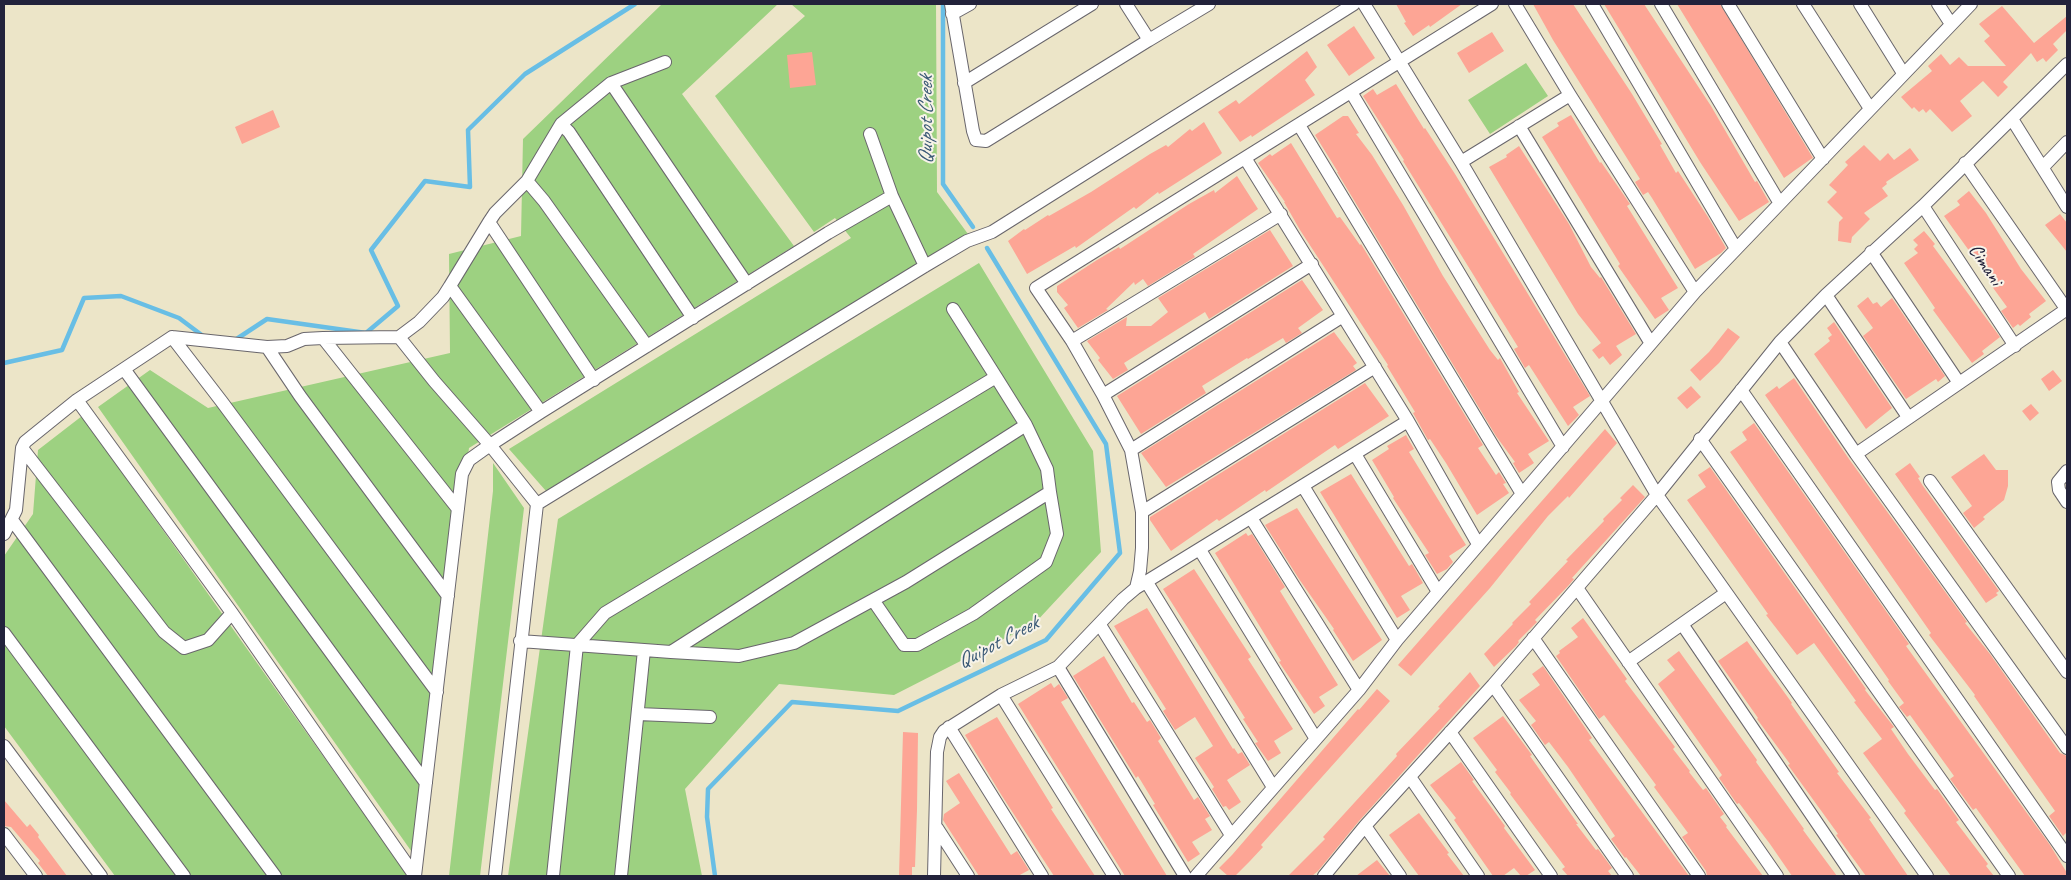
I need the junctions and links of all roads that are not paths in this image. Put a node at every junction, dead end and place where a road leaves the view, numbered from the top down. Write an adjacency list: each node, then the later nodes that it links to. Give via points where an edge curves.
1 (970, 4): 16 (street)
2 (1092, 4): 24 (street)
3 (1126, 4): 18 (street)
4 (1354, 4): 49 (street, via 992,232 967,241)
5 (1364, 4): 20 (street)
6 (1492, 4): 20 (street)
7 (1515, 4): 26 (street)
8 (1592, 4): 46 (street)
9 (1661, 4): 41 (street)
10 (1728, 4): 35 (street)
11 (1803, 4): 27 (street)
12 (1860, 4): 22 (street)
13 (1938, 4): 17 (street)
14 (1971, 4): 17 (street)
15 (1202, 5): 18 (street)
16 (952, 9): 24 (street)
17 (1951, 24): 22 (street)
18 (1149, 40): 24 (street, via 986,141 976,140 974,136)
19 (665, 62): 23 (street)
20 (1398, 62): 25 (street); 36 (street)
21 (2067, 64): 28 (street)
22 (1903, 73): 27 (street)
23 (611, 83): 29 (street); 50 (street)
24 (964, 83)
25 (1351, 92): 30 (street); 82 (street)
26 (1570, 95): 31 (street); 52 (street)
27 (1870, 107): 35 (street)
28 (2012, 119): 37 (street); 38 (street)
29 (562, 124): 39 (street); 57 (street)
30 (1299, 124): 34 (street); 91 (street)
31 (1519, 126): 36 (street); 62 (street)
32 (870, 134): 40 (street)
33 (2067, 142): 38 (street)
34 (1245, 158): 44 (street); 61 (street, via 1036,288)
35 (1824, 159): 41 (street)
36 (1461, 162): 75 (street)
37 (1965, 163): 42 (street); 55 (street)
38 (2043, 167): 43 (street)
39 (527, 181): 45 (street); 64 (street)
40 (892, 196): 49 (street); 50 (street)
41 (1779, 202): 46 (street)
42 (1923, 206): 47 (street); 65 (street, Cimani)
43 (2067, 206)
44 (1280, 214): 48 (street); 61 (street)
45 (489, 222): 51 (street); 70 (street)
46 (1736, 247): 52 (street)
47 (1871, 252): 53 (street); 71 (street)
48 (1312, 264): 56 (street); 73 (street)
49 (925, 266): 94 (street)
50 (747, 284): 57 (street)
51 (450, 286): 58 (street, via 443,297); 76 (street)
52 (1694, 292): 62 (street)
53 (1826, 295): 63 (street); 77 (street)
54 (953, 309): 69 (street)
55 (2067, 310): 65 (street)
56 (1343, 316): 67 (street); 84 (street)
57 (692, 318): 64 (street)
58 (399, 337): 60 (street); 81 (street)
59 (172, 338): 66 (street); 68 (street); 123 (street)
60 (323, 338): 66 (street); 95 (street)
61 (1072, 341): 73 (street)
62 (1650, 342): 75 (street)
63 (1780, 342): 72 (street); 86 (street)
64 (647, 346): 70 (street)
65 (2016, 346): 71 (street)
66 (267, 347): 106 (street)
67 (1375, 367): 78 (street); 96 (street)
68 (124, 369): 74 (street); 133 (street)
69 (996, 377): 79 (street); 115 (street, via 605,613)
70 (594, 380): 76 (street)
71 (1959, 383): 77 (street)
72 (1741, 390): 80 (street); 139 (street)
73 (1103, 395): 84 (street)
74 (77, 400): 83 (street, via 29,438); 108 (street)
75 (1602, 401): 82 (street); 92 (street)
76 (542, 412): 81 (street)
77 (1908, 417): 86 (street)
78 (1408, 421): 85 (street); 100 (street)
79 (1026, 424): 90 (street, via 1047,469); 117 (street)
80 (1700, 440): 92 (street); 162 (street)
81 (490, 445): 94 (street); 95 (street, via 469,460 462,474)
82 (1563, 447): 91 (street)
83 (22, 448): 98 (street, via 19,500); 108 (street, via 164,632 184,648 208,640)
84 (1131, 450): 96 (street)
85 (1355, 454): 89 (street); 104 (street)
86 (1856, 454): 131 (street)
87 (2067, 471): 93 (street, via 2058,482)
88 (1930, 481): 120 (street)
89 (1303, 486): 97 (street); 113 (street)
90 (1050, 492): 107 (street); 107 (street, via 1057,534 1046,562 973,614 917,646 904,645)
91 (1522, 494): 100 (street)
92 (1657, 495): 103 (street); 105 (street)
93 (2067, 502)
94 (537, 504): 114 (street)
95 (458, 509): 106 (street)
96 (1142, 512): 102 (street)
97 (1251, 518): 101 (street); 122 (street)
98 (12, 520): 99 (street); 143 (street)
99 (4, 534)
100 (1478, 544): 104 (street)
101 (1200, 550): 102 (street); 129 (street)
102 (1142, 584): 110 (street, via 1123,599); 134 (street)
103 (1576, 588): 112 (street); 118 (street)
104 (1438, 592): 113 (street)
105 (1726, 593): 109 (street); 161 (street)
106 (448, 596): 123 (street)
107 (873, 600): 117 (street, via 794,643 739,656)
108 (232, 613): 133 (street, via 415,876)
109 (1682, 624): 118 (street); 160 (street)
110 (1100, 625): 119 (street); 138 (street)
111 (4, 633): 142 (street)
112 (1533, 638): 121 (street); 158 (street)
113 (1397, 640): 122 (street)
114 (520, 641): 115 (street); 144 (street)
115 (577, 645): 116 (street); 145 (street)
116 (644, 650): 117 (street); 125 (street)
117 (671, 652)
118 (1628, 662): 159 (street)
119 (1058, 667): 124 (street); 151 (street)
120 (2067, 672)
121 (1493, 685): 128 (street); 157 (street)
122 (1359, 690): 129 (street)
123 (437, 692): 133 (street)
124 (1001, 695): 127 (street); 150 (street)
125 (638, 714): 126 (street); 146 (street)
126 (710, 718)
127 (949, 727): 136 (street, via 940,737 937,752); 149 (street)
128 (1450, 732): 132 (street); 156 (street)
129 (1316, 739): 134 (street)
130 (4, 746): 141 (street)
131 (2067, 748)
132 (1410, 777): 135 (street); 155 (street)
133 (426, 783)
134 (1274, 787): 138 (street)
135 (1365, 826): 153 (street); 154 (street)
136 (937, 828): 147 (street); 148 (street)
137 (4, 834): 140 (street)
138 (1231, 835): 152 (street)
139 (2067, 856)
140 (32, 875)
141 (101, 876)
142 (184, 876)
143 (275, 876)
144 (495, 876)
145 (553, 876)
146 (621, 876)
147 (934, 876)
148 (968, 876)
149 (1042, 876)
150 (1114, 876)
151 (1185, 876)
152 (1196, 876)
153 (1325, 876)
154 (1400, 876)
155 (1478, 876)
156 (1551, 876)
157 (1627, 876)
158 (1700, 876)
159 (1777, 876)
160 (1853, 876)
161 (1927, 876)
162 (2009, 876)

